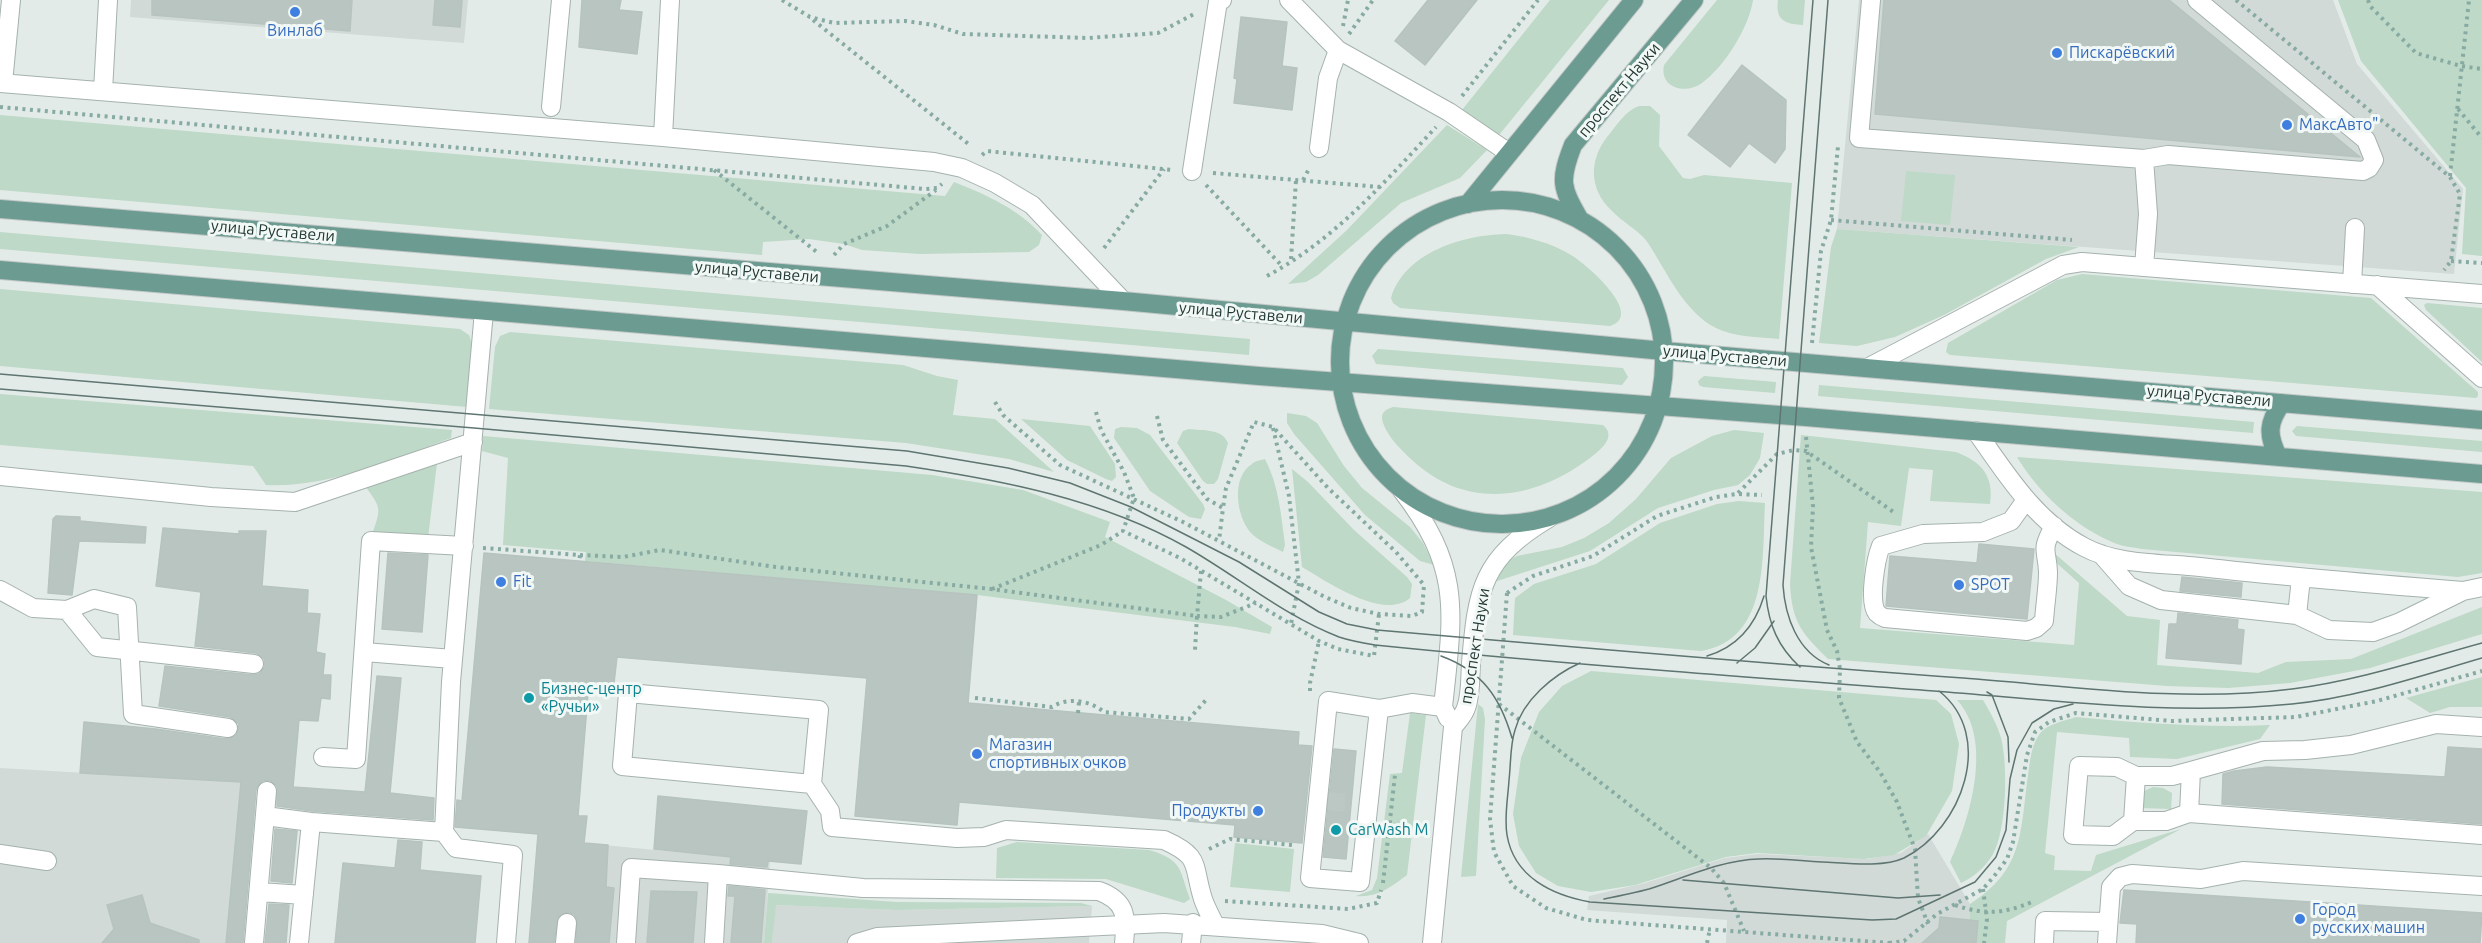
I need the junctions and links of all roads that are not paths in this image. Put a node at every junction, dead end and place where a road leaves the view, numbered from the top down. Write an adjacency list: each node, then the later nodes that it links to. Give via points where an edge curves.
1 (11, 0): 12 (street)
2 (108, 0): 13 (street)
3 (561, 0): 14 (street)
4 (670, 0): 15 (street)
5 (1220, 0): 19 (street)
6 (1289, 0): 11 (street)
7 (1634, 0): 17 (main road)
8 (1694, 0): 22 (main road, проспект Науки, via 1573,145 1565,166 1564,193)
9 (1871, 0): 18 (street, via 1859,138)
10 (2197, 0): 18 (street, via 2366,140 2374,160 2363,171 2168,155)
11 (1338, 50): 16 (street, via 1328,78); 17 (street, via 1449,112)
12 (1, 83): 13 (street)
13 (103, 91): 15 (street)
14 (551, 107)
15 (663, 137): 29 (street, via 934,162 962,168 1032,205)
16 (1319, 148)
17 (1509, 153): 20 (main road)
18 (2144, 159): 24 (street, via 2148,214)
19 (1192, 171)
20 (1468, 204): 22 (main road, проспект Науки, via 1526,202); 31 (main road, проспект Науки, via 1426,219 1390,245 1362,281)
21 (0, 209): 29 (main road, улица Руставели)
22 (1580, 220): 32 (main road, проспект Науки, via 1613,243 1639,274 1656,311)
23 (2355, 228): 26 (street)
24 (2144, 267): 26 (street); 33 (street, via 2082,262 2063,265)
25 (0, 270): 30 (main road)
26 (2352, 284): 27 (street)
27 (2376, 285): 28 (street); 34 (street)
28 (2482, 294)
29 (1123, 301): 31 (main road, улица Руставели)
30 (484, 311): 35 (main road); 40 (street)
31 (1345, 322): 32 (main road, улица Руставели); 35 (main road, проспект Науки)
32 (1664, 351): 33 (main road, улица Руставели); 37 (main road, проспект Науки)
33 (1869, 368): 36 (main road, улица Руставели)
34 (2482, 378)
35 (1341, 382): 37 (main road); 44 (main road, проспект Науки, via 1348,413 1361,442 1378,467)
36 (2282, 403): 38 (main road, улица Руставели); 41 (main road, via 2270,428)
37 (1660, 406): 39 (main road); 46 (main road, проспект Науки, via 1642,446 1617,477 1586,502)
38 (2482, 420)
39 (1976, 431): 41 (main road); 45 (street)
40 (473, 441): 43 (street, via 294,502); 48 (street)
41 (2277, 456): 42 (main road)
42 (2482, 474)
43 (0, 476)
44 (1401, 489): 46 (main road, проспект Науки, via 1430,508 1471,522 1515,524); 60 (street, проспект Науки, via 1418,511 1446,568 1451,619)
45 (2026, 500): 47 (street); 47 (street, via 2011,521 1983,532 1923,534 1881,546 1876,558 1876,612 1885,618 2027,631 2036,628 2044,621 2048,571 2045,541)
46 (1549, 518): 62 (street, проспект Науки, via 1524,533 1504,552 1480,590 1466,709)
47 (2054, 526): 49 (street, via 2083,547)
48 (464, 546): 57 (street, via 371,541); 58 (street)
49 (2102, 554): 50 (street); 55 (street, via 2129,586 2161,600)
50 (2301, 578): 53 (street); 55 (street)
51 (2482, 587): 53 (street)
52 (0, 590): 54 (street, via 33,608)
53 (2463, 591): 55 (street, via 2373,632 2329,630)
54 (67, 610): 56 (street, via 97,647); 56 (street, via 94,599 127,607)
55 (2297, 615)
56 (129, 650): 59 (street); 64 (street, via 133,714)
57 (364, 652): 58 (street); 65 (street, via 356,759)
58 (453, 659): 74 (street)
59 (254, 664)
60 (1443, 708): 61 (street, via 1412,704); 62 (street, проспект Науки)
61 (1379, 709): 61 (street, via 1360,804 1360,882 1310,878 1323,801 1328,701)
62 (1453, 727): 99 (street, проспект Науки)
63 (2482, 727): 66 (street, via 2436,724 2351,745 2263,751)
64 (228, 728)
65 (323, 757)
66 (2191, 771): 67 (street, via 2172,776); 70 (street)
67 (2136, 776): 72 (street); 72 (street, via 2117,767 2079,766 2073,835 2113,836)
68 (812, 784): 68 (street, via 819,710 628,693 622,766); 86 (street, via 830,811 832,827 957,838 984,837 1006,830 1164,840 1192,857 1203,899)
69 (267, 791): 71 (street)
70 (2190, 813): 72 (street, via 2166,821); 75 (street)
71 (265, 816): 73 (street); 80 (street)
72 (2133, 821)
73 (311, 822): 74 (street); 81 (street)
74 (444, 832): 91 (street, via 456,848 513,855)
75 (2482, 835)
76 (0, 854): 77 (street)
77 (47, 861)
78 (718, 874): 85 (street, via 863,888 1099,891 1114,897); 93 (street, via 631,868); 94 (street)
79 (2482, 886): 82 (street, via 2243,872 2201,879 2132,874 2120,877 2111,887)
80 (259, 892): 81 (street); 89 (street)
81 (304, 895): 90 (street)
82 (2108, 922): 100 (street, via 2045,921); 101 (street)
83 (567, 923): 92 (street)
84 (1193, 923): 85 (street); 86 (street); 97 (street)
85 (1126, 924): 87 (street); 96 (street)
86 (1215, 925): 88 (street)
87 (1076, 935): 95 (street, via 877,937)
88 (1291, 937): 98 (street, via 1322,934)
89 (254, 943)
90 (300, 943)
91 (506, 943)
92 (565, 943)
93 (626, 943)
94 (714, 943)
95 (857, 943)
96 (1124, 943)
97 (1191, 943)
98 (1359, 943)
99 (1432, 943)
100 (2044, 943)
101 (2107, 943)

